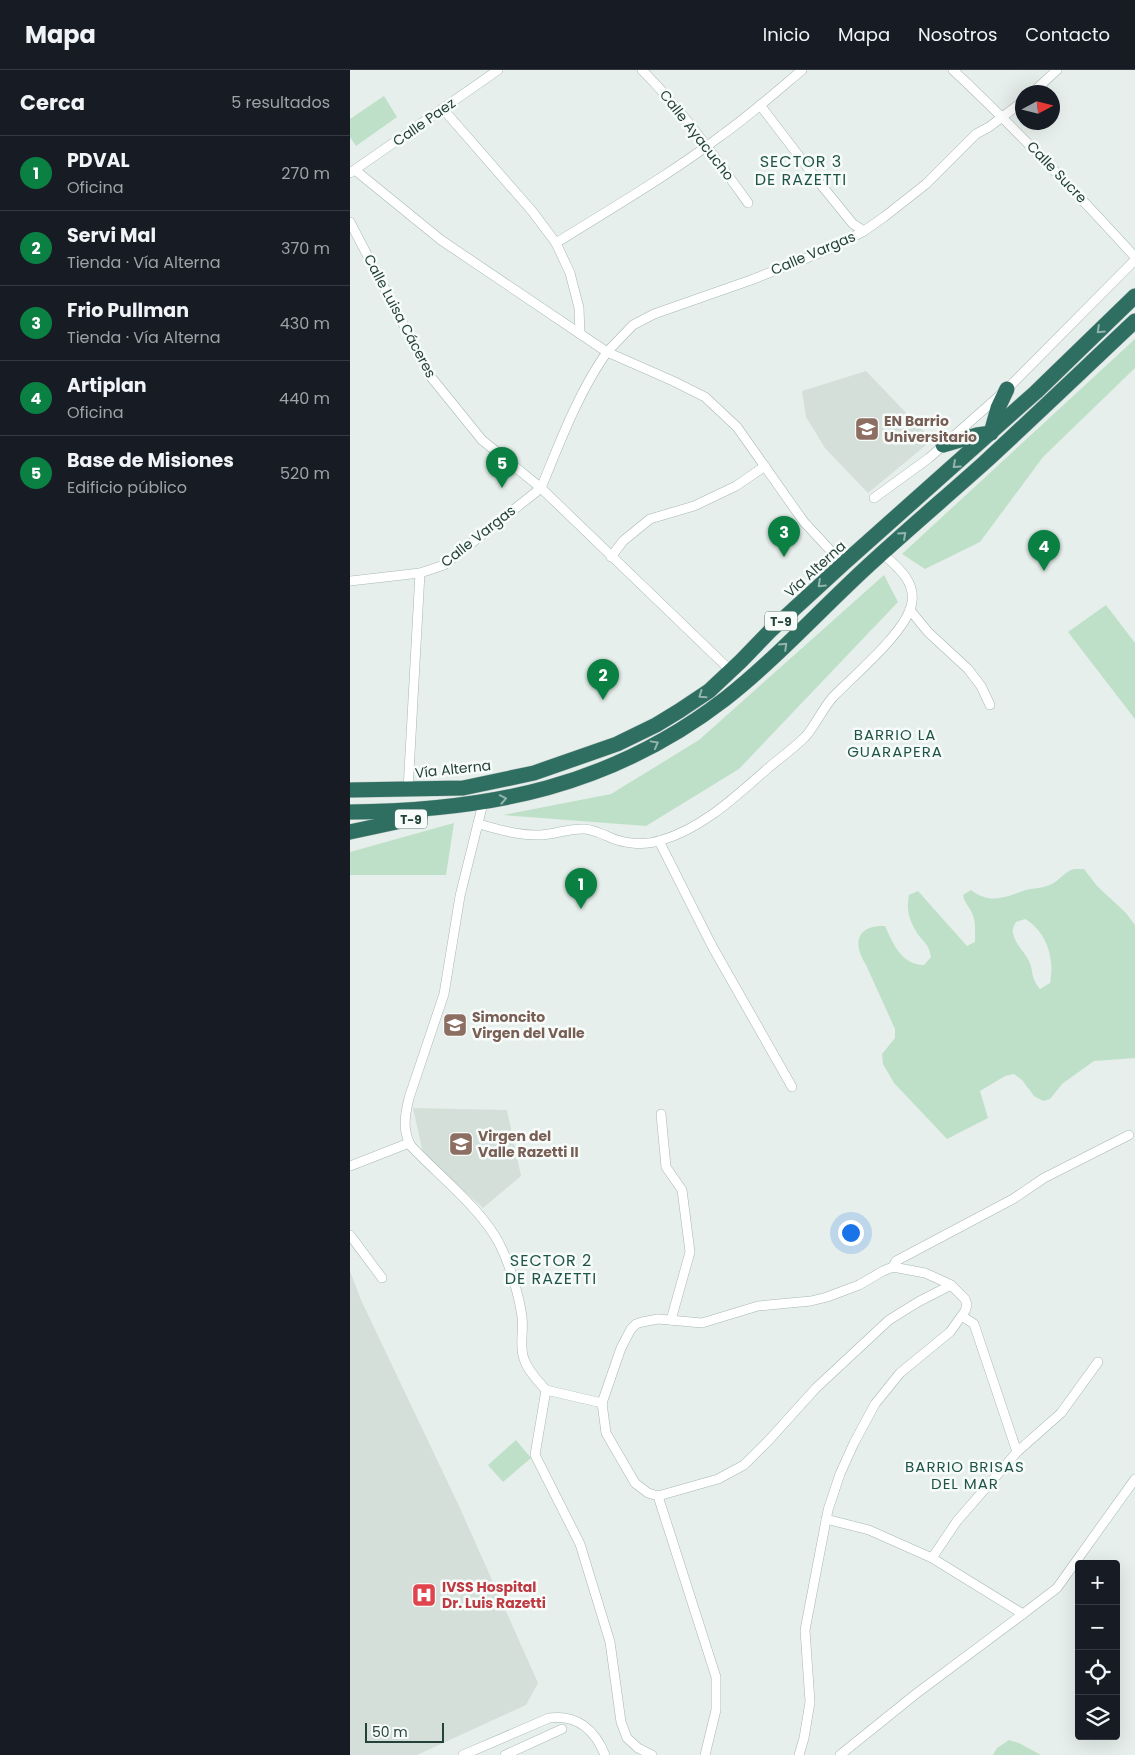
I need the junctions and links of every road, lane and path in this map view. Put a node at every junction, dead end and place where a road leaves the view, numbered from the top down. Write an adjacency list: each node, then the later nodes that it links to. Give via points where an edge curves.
1 (498, 70): 9 (street, Calle Paez)
2 (642, 70): 11 (street, Calle Ayacucho, via 661,88)
3 (802, 70): 7 (street)
4 (953, 70): 10 (street, Calle Sucre)
5 (1057, 70): 6 (street)
6 (1041, 85)
7 (760, 106): 11 (street); 15 (street, via 818,182 853,224)
8 (1015, 107): 10 (street, Calle Vargas)
9 (443, 109): 12 (street, Calle Paez); 16 (street)
10 (1002, 117): 15 (street, Calle Vargas, via 976,134 926,184); 17 (street, Calle Sucre, via 1076,192)
11 (706, 146): 13 (street, Calle Ayacucho); 16 (street)
12 (352, 172): 20 (street, via 441,240)
13 (748, 203)
14 (350, 222): 26 (street, Calle Luisa Cáceres, via 431,377 482,440)
15 (864, 231): 21 (street, Calle Vargas, via 832,248 654,314 633,325)
16 (556, 243): 20 (street, via 570,273 579,308)
17 (1135, 259): 22 (street)
18 (1135, 296): 23 (highway, Vía Alterna / T-9, one-way to 23)
19 (1135, 321): 28 (highway, T-9, one-way to 19, via 984,463)
20 (580, 334): 21 (street)
21 (607, 352): 25 (street, via 705,397 737,427); 26 (street, Calle Vargas, via 566,426)
22 (1007, 389): 23 (highway); 24 (street)
23 (991, 433): 24 (highway); 30 (highway, Vía Alterna / T-9, one-way to 30)
24 (943, 445): 27 (street)
25 (765, 466): 29 (street, via 736,486 702,502 650,519); 30 (street, via 804,522)
26 (541, 488): 29 (street, Calle Luisa Cáceres); 31 (street, Calle Vargas, via 444,565)
27 (874, 498)
28 (882, 553): 33 (street, via 903,573 911,586); 39 (highway, T-9, one-way to 28, via 573,780 636,754 692,723 758,670)
29 (611, 556): 34 (street, Calle Luisa Cáceres)
30 (843, 564): 34 (highway, Vía Alterna / T-9, one-way to 34)
31 (420, 573): 32 (street, Calle Vargas); 38 (street)
32 (350, 581)
33 (910, 610): 35 (street, via 968,670); 43 (street, via 878,653 828,703 805,737 693,828)
34 (731, 671): 38 (highway, Vía Alterna / T-9, one-way to 38, via 656,725 594,753 493,783 463,788)
35 (990, 705)
36 (350, 781): 38 (highway)
37 (350, 790): 38 (highway, Vía Alterna / T-9)
38 (408, 790)
39 (478, 804): 40 (highway, T-9, via 402,812); 41 (street); 42 (highway, T-9)
40 (350, 812)
41 (478, 824): 43 (street, via 522,834 542,835 584,829 640,844); 47 (street, via 460,896 444,994 406,1112)
42 (350, 832)
43 (660, 841): 44 (street, via 742,1002)
44 (792, 1087)
45 (661, 1114): 54 (street, via 666,1168 682,1190 690,1252)
46 (1129, 1135): 50 (street, via 1044,1178 896,1261)
47 (409, 1142): 48 (street); 56 (street, via 486,1223 498,1241 522,1317 524,1359)
48 (350, 1166)
49 (350, 1235): 51 (street)
50 (893, 1267): 52 (street, via 925,1273); 54 (street, via 827,1297 758,1306 702,1323)
51 (382, 1278)
52 (951, 1285): 53 (street, via 967,1302); 60 (street, via 889,1320 816,1388 744,1465 718,1479)
53 (962, 1316): 58 (street, via 974,1324); 61 (street, via 950,1332 900,1373 875,1404 840,1474)
54 (671, 1320): 57 (street, via 642,1322 631,1329)
55 (1098, 1362): 58 (street, via 1061,1413)
56 (546, 1390): 57 (street); 68 (street, via 536,1455 580,1544 610,1642 621,1722 627,1738)
57 (602, 1403): 60 (street, via 606,1434 635,1483)
58 (1017, 1452): 62 (street, via 958,1521)
59 (1135, 1479): 63 (street, via 1056,1588)
60 (658, 1496): 69 (street, via 716,1677 716,1710)
61 (826, 1519): 62 (street, via 869,1530); 70 (street, via 805,1630 810,1702)
62 (932, 1558): 63 (street)
63 (1023, 1614): 71 (street)
64 (562, 1729): 66 (street)
65 (462, 1755): 67 (street, via 559,1716 586,1726)
66 (505, 1755)
67 (605, 1755)
68 (652, 1755)
69 (705, 1755)
70 (799, 1755)
71 (840, 1755)

